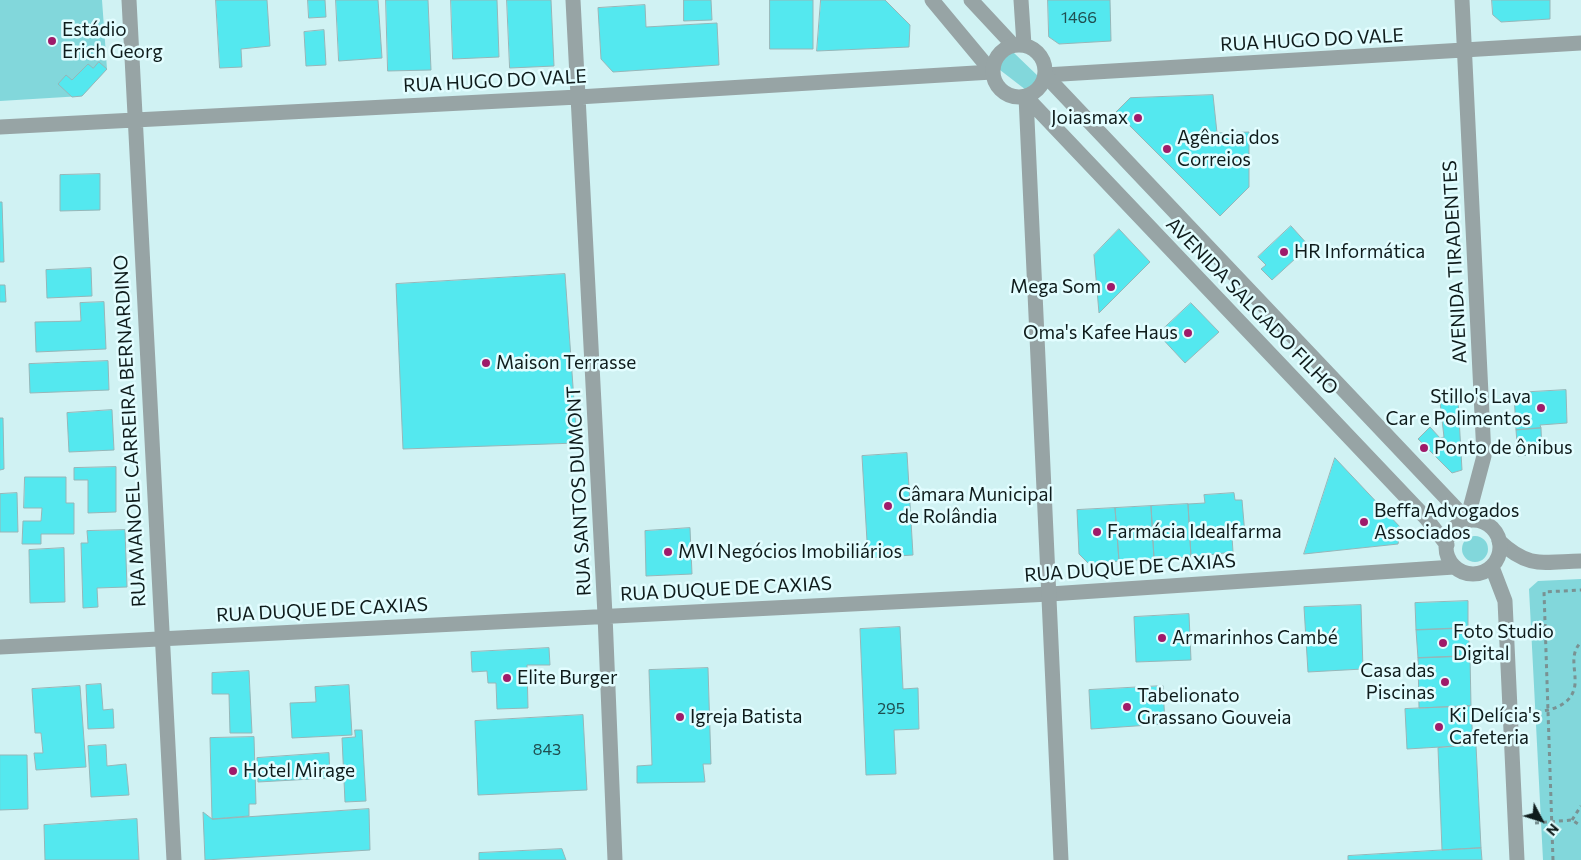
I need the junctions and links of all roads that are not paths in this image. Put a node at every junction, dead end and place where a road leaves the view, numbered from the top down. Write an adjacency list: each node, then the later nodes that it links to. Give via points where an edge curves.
1 (129, 0): 14 (street, RUA MANOEL CARREIRA BERNARDINO)
2 (573, 0): 12 (street, RUA SANTOS DUMONT)
3 (932, 0): 10 (street)
4 (971, 0): 8 (street)
5 (1022, 0): 8 (street)
6 (1462, 0): 9 (street, AVENIDA TIRADENTES)
7 (1581, 43): 9 (street, RUA HUGO DO VALE)
8 (1019, 45): 10 (street, via 1006,48 996,58); 11 (street, via 1031,47 1041,56)
9 (1465, 51): 11 (street, RUA HUGO DO VALE); 16 (street, AVENIDA TIRADENTES, via 1484,456)
10 (992, 72): 12 (street, RUA HUGO DO VALE); 13 (street, via 997,86 1008,95)
11 (1046, 75): 13 (street, via 1036,92); 16 (street, AVENIDA SALGADO FILHO)
12 (578, 97): 14 (street, RUA HUGO DO VALE); 23 (street, RUA SANTOS DUMONT)
13 (1026, 97): 18 (street, AVENIDA SALGADO FILHO, via 1426,518); 22 (street)
14 (134, 119): 15 (street, RUA HUGO DO VALE); 24 (street, RUA MANOEL CARREIRA BERNARDINO)
15 (0, 127)
16 (1467, 520): 17 (street, via 1482,522 1494,529); 18 (street, via 1456,527)
17 (1500, 541): 19 (street, via 1527,561); 21 (street, via 1499,554)
18 (1446, 546): 20 (street)
19 (1581, 561)
20 (1454, 566): 21 (street, via 1467,574 1482,573); 22 (street, RUA DUQUE DE CAXIAS)
21 (1492, 567): 29 (street, via 1505,601)
22 (1050, 594): 23 (street, RUA DUQUE DE CAXIAS); 28 (street)
23 (605, 615): 24 (street, RUA DUQUE DE CAXIAS); 27 (street, RUA SANTOS DUMONT)
24 (162, 638): 25 (street, RUA DUQUE DE CAXIAS); 26 (street, RUA MANOEL CARREIRA BERNARDINO)
25 (0, 647)
26 (174, 860)
27 (615, 860)
28 (1061, 860)
29 (1517, 860)

